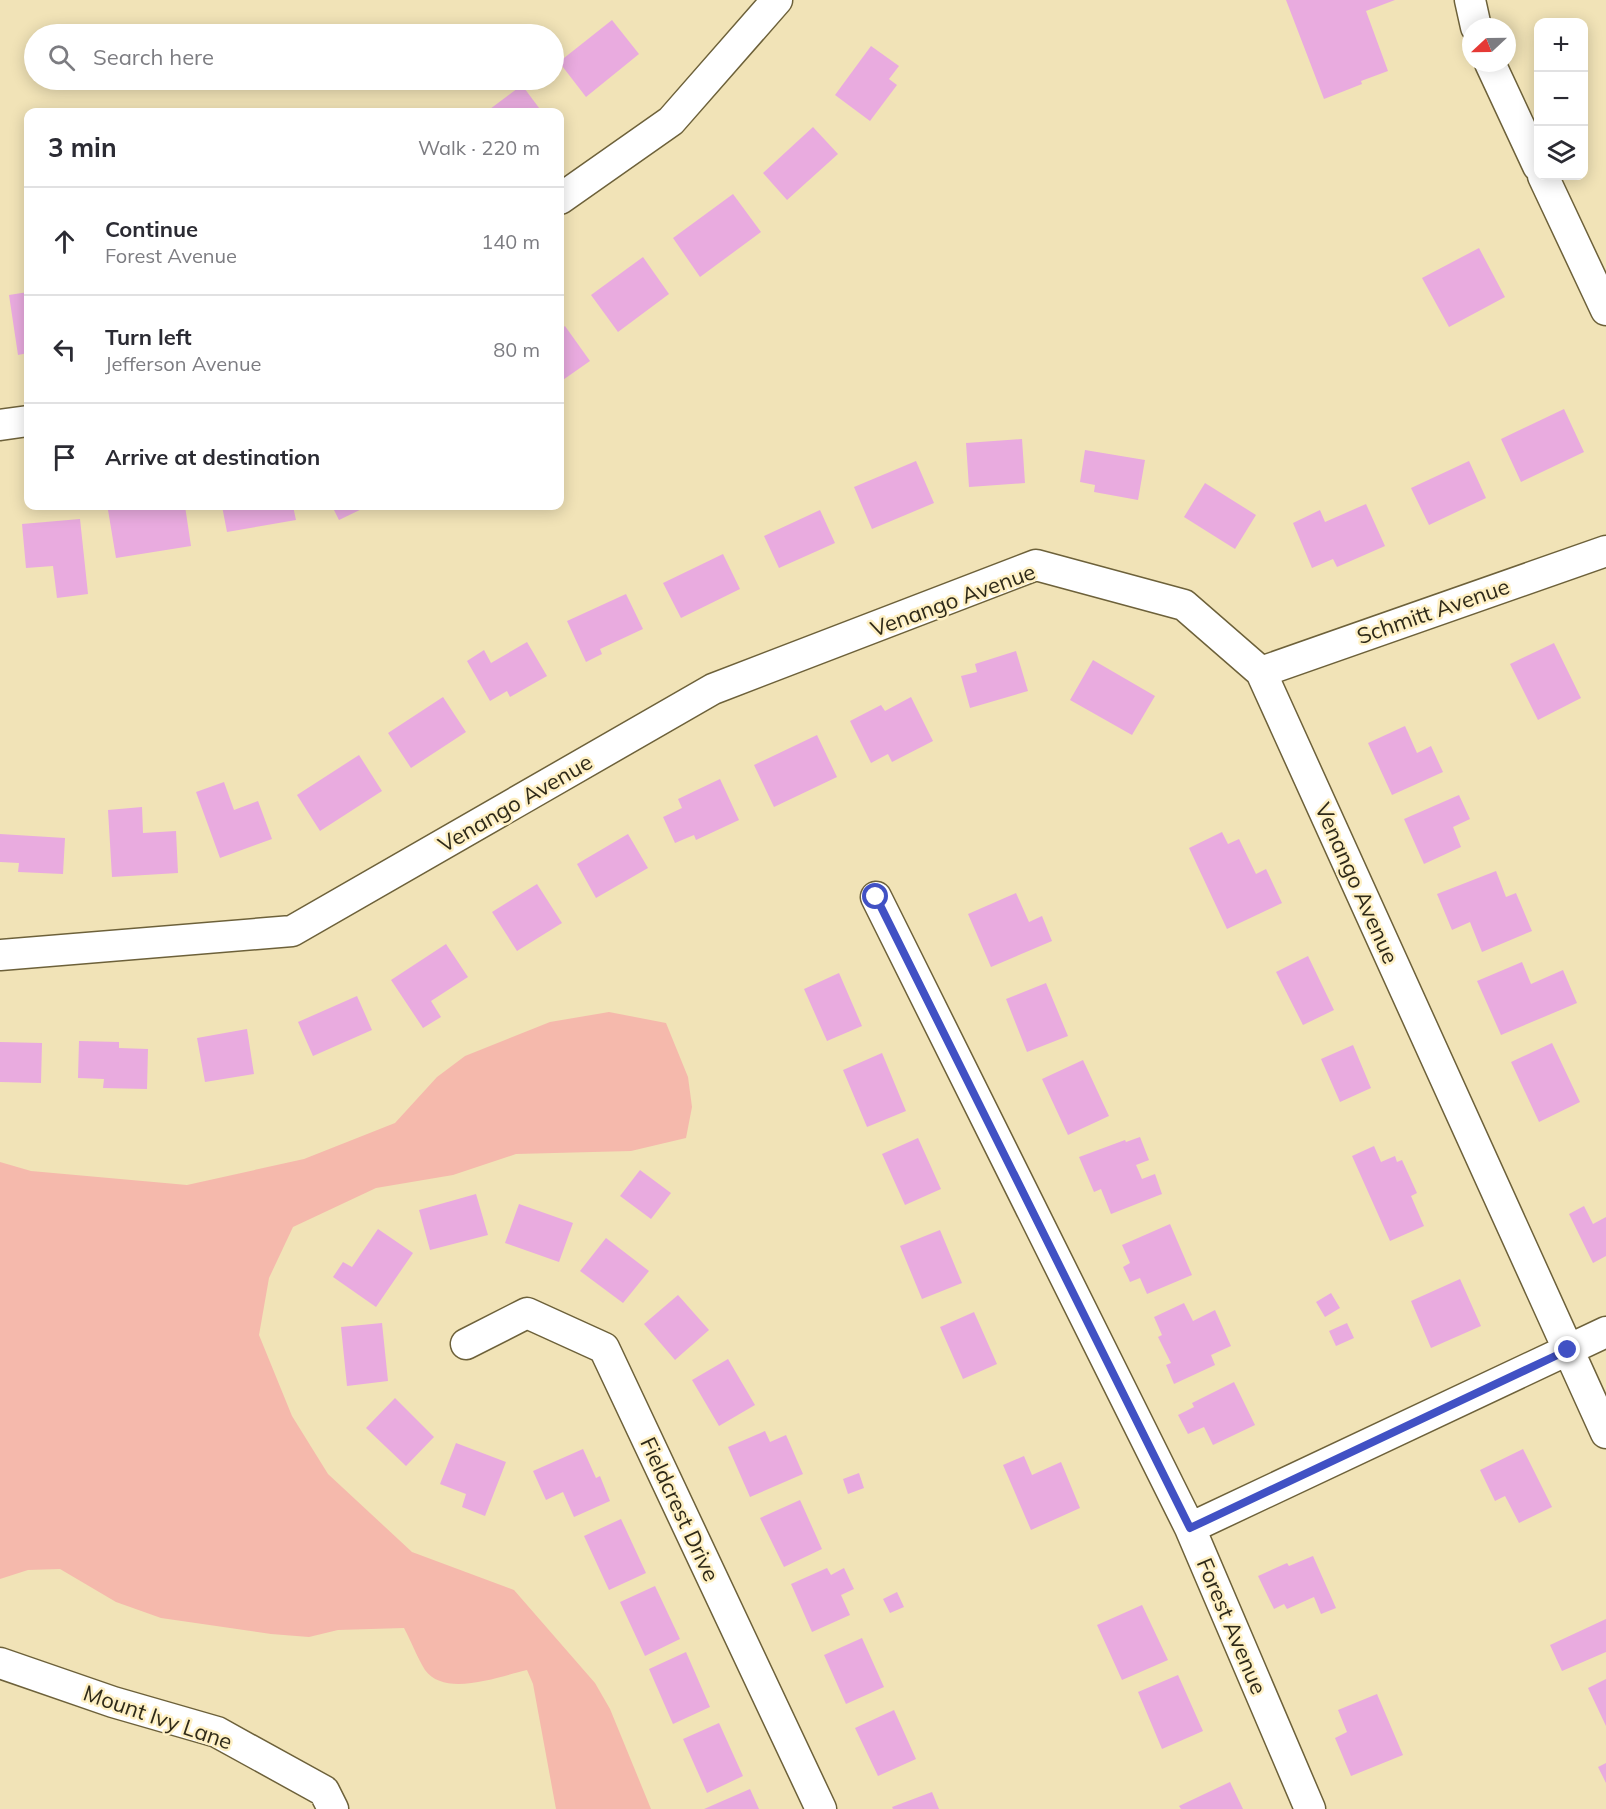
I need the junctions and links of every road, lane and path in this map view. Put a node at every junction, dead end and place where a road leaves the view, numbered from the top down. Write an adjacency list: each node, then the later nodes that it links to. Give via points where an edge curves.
1 (777, 0): 7 (street, via 671,121)
2 (1470, 0): 3 (street)
3 (1474, 18)
4 (1494, 72): 5 (street)
5 (1534, 155)
6 (1545, 180): 8 (street)
7 (564, 196)
8 (1606, 310)
9 (24, 422): 10 (street)
10 (0, 425)
11 (1606, 551): 12 (street, Schmitt Avenue)
12 (1261, 672): 14 (street, Venango Avenue, via 1184,605 1036,565 713,689 292,931); 17 (street, Venango Avenue)
13 (876, 897): 19 (street, Forest Avenue)
14 (0, 955)
15 (1606, 1332): 17 (street)
16 (466, 1344): 22 (street, Fieldcrest Drive, via 527,1313 604,1348)
17 (1568, 1350): 18 (street, Venango Avenue); 19 (street)
18 (1606, 1433)
19 (1190, 1528): 23 (street, Forest Avenue)
20 (0, 1663): 21 (street, Mount Ivy Lane, via 217,1732 324,1791)
21 (333, 1809)
22 (821, 1809)
23 (1310, 1809)

